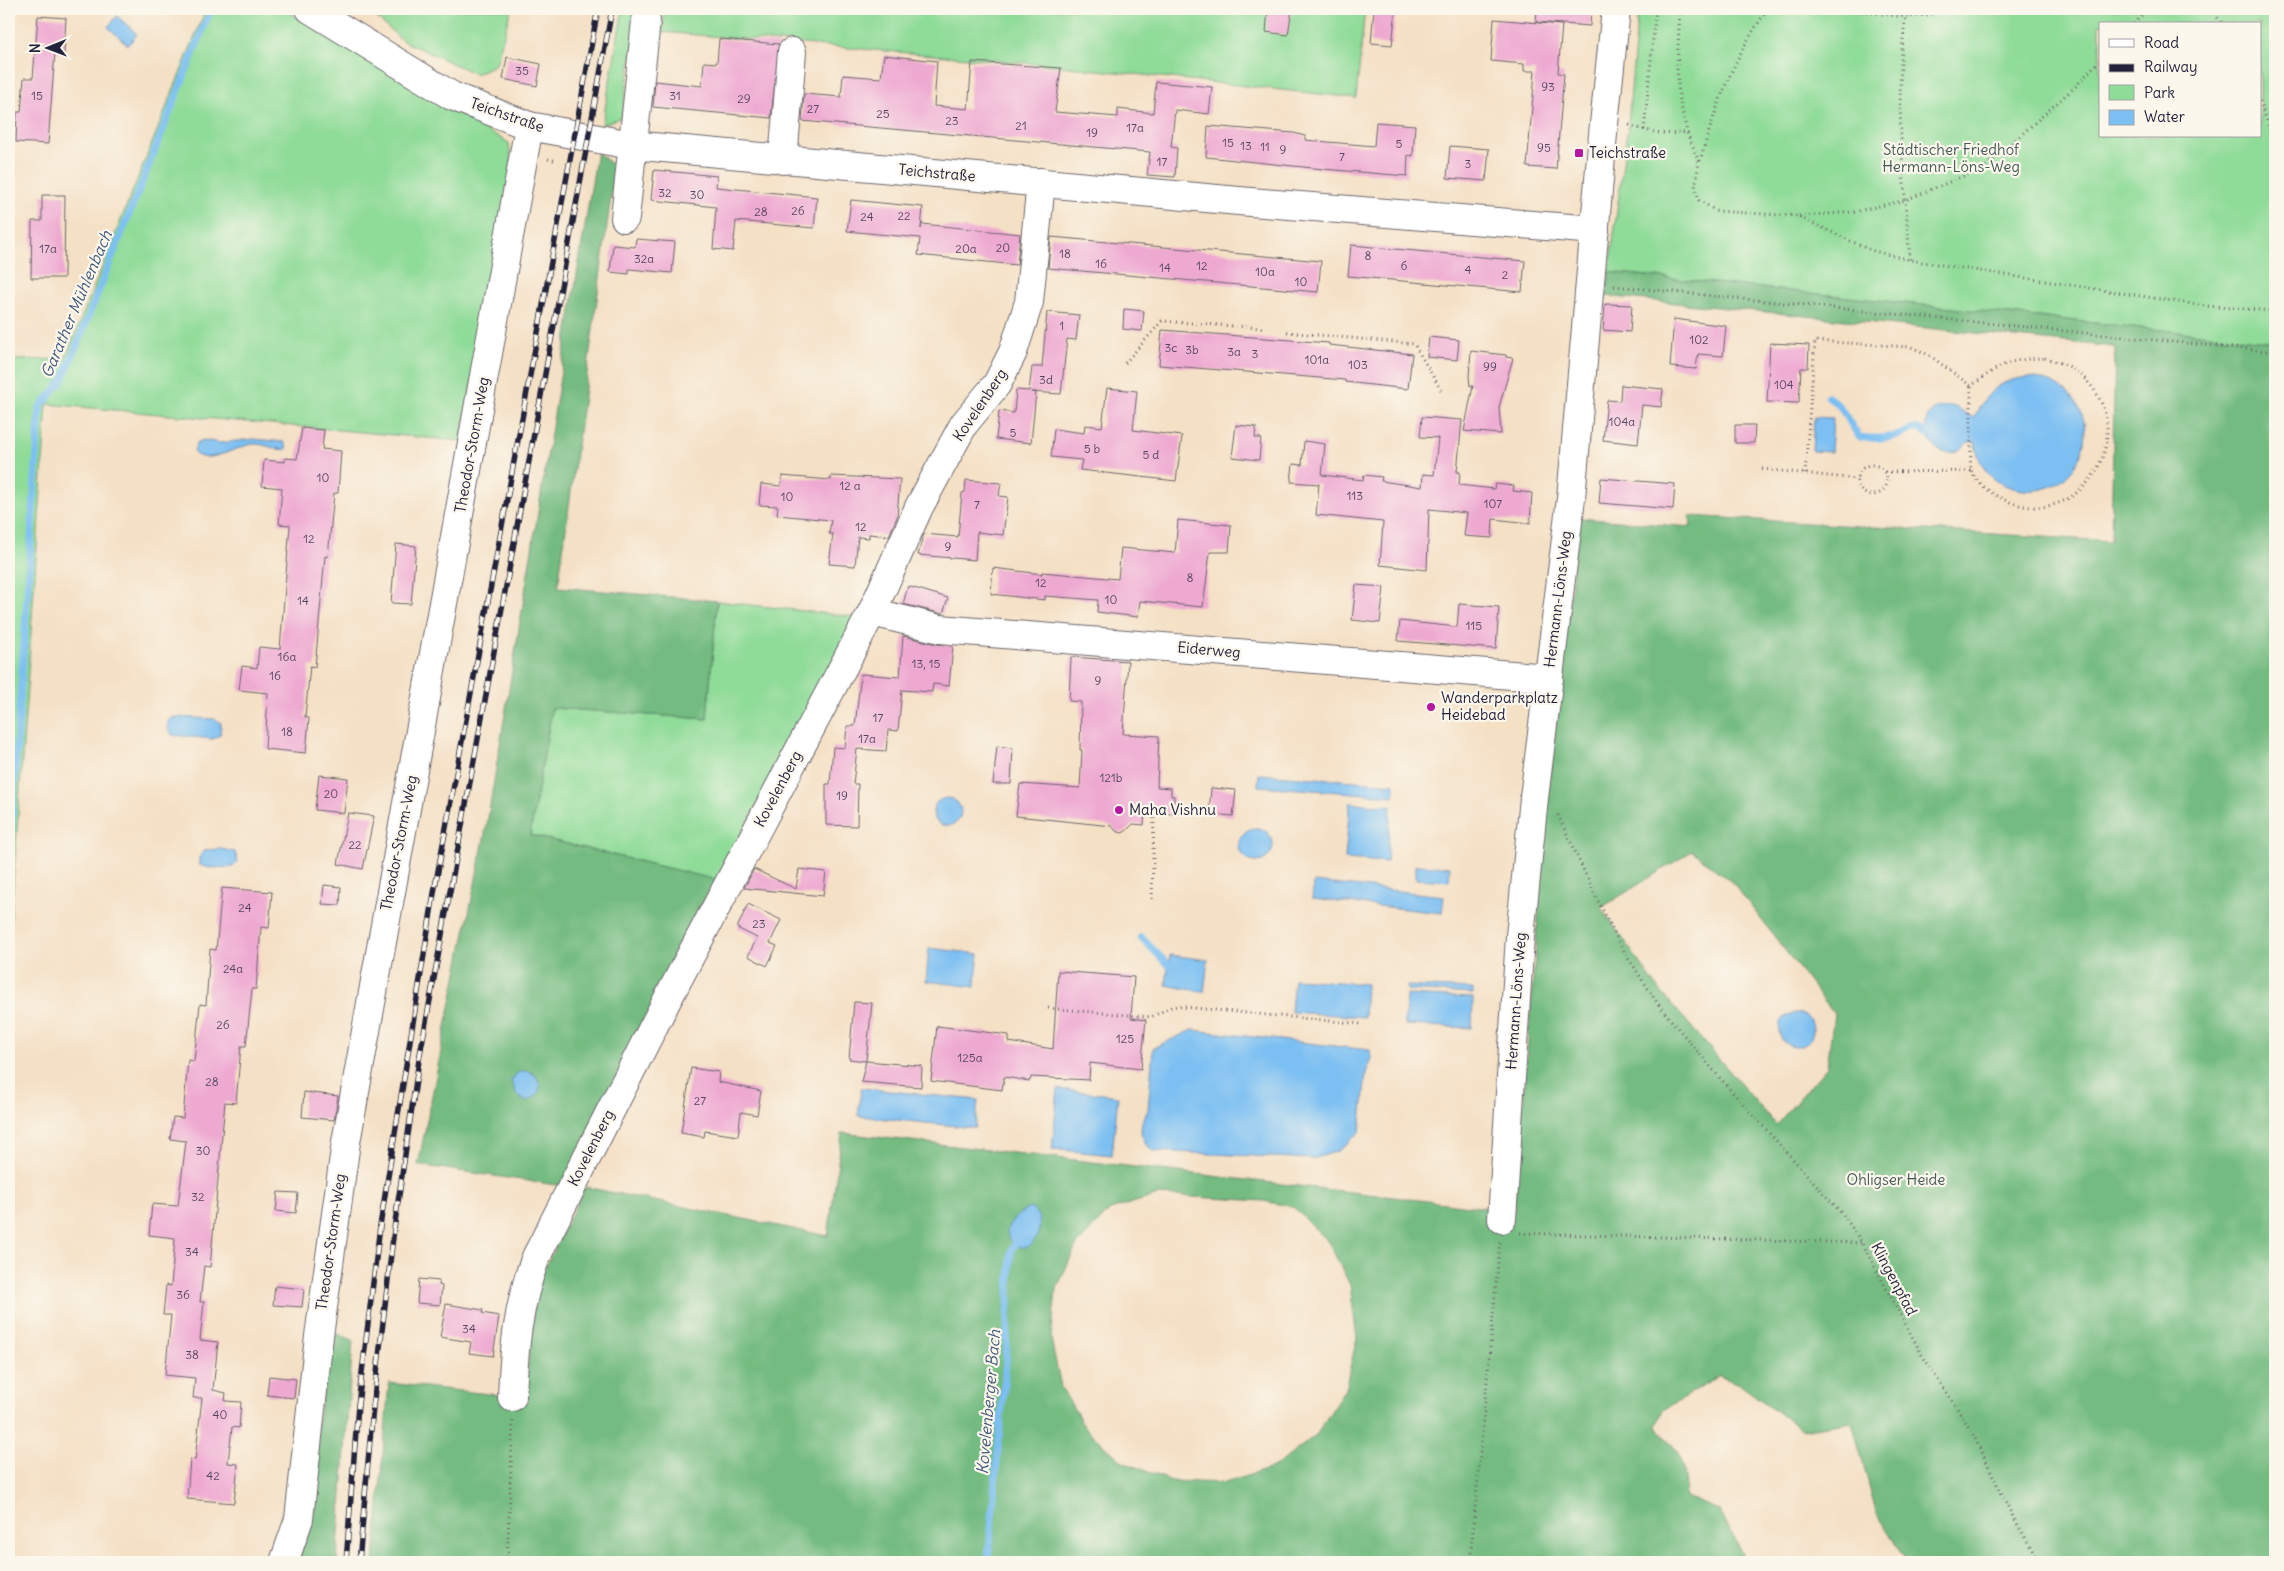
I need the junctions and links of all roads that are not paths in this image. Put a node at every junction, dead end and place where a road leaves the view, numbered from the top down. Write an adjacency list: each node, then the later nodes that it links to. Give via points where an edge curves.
1 (310, 9): 6 (street, Teichstraße, via 452,96)
2 (1616, 9): 11 (street, Hermann-Löns-Weg)
3 (646, 21): 7 (street)
4 (792, 52): 8 (street)
5 (772, 76): 8 (street)
6 (529, 126): 7 (street, Teichstraße); 16 (street, Theodor-Storm-Weg, via 349,1122 331,1240 299,1519)
7 (631, 145): 8 (street, Teichstraße); 10 (street)
8 (774, 159): 9 (street, Teichstraße)
9 (1041, 182): 11 (street, Teichstraße); 12 (street, Kovelenberg, via 1029,302 1013,352 997,384 964,424 919,507)
10 (625, 218)
11 (1595, 230): 13 (street, Hermann-Löns-Weg, via 1571,498)
12 (872, 612): 13 (street, Eiderweg, via 940,629); 15 (street, Kovelenberg, via 536,1257 520,1306 514,1344)
13 (1548, 678): 14 (street, Hermann-Löns-Weg, via 1520,936)
14 (1504, 1230)
15 (512, 1397)
16 (284, 1562)

